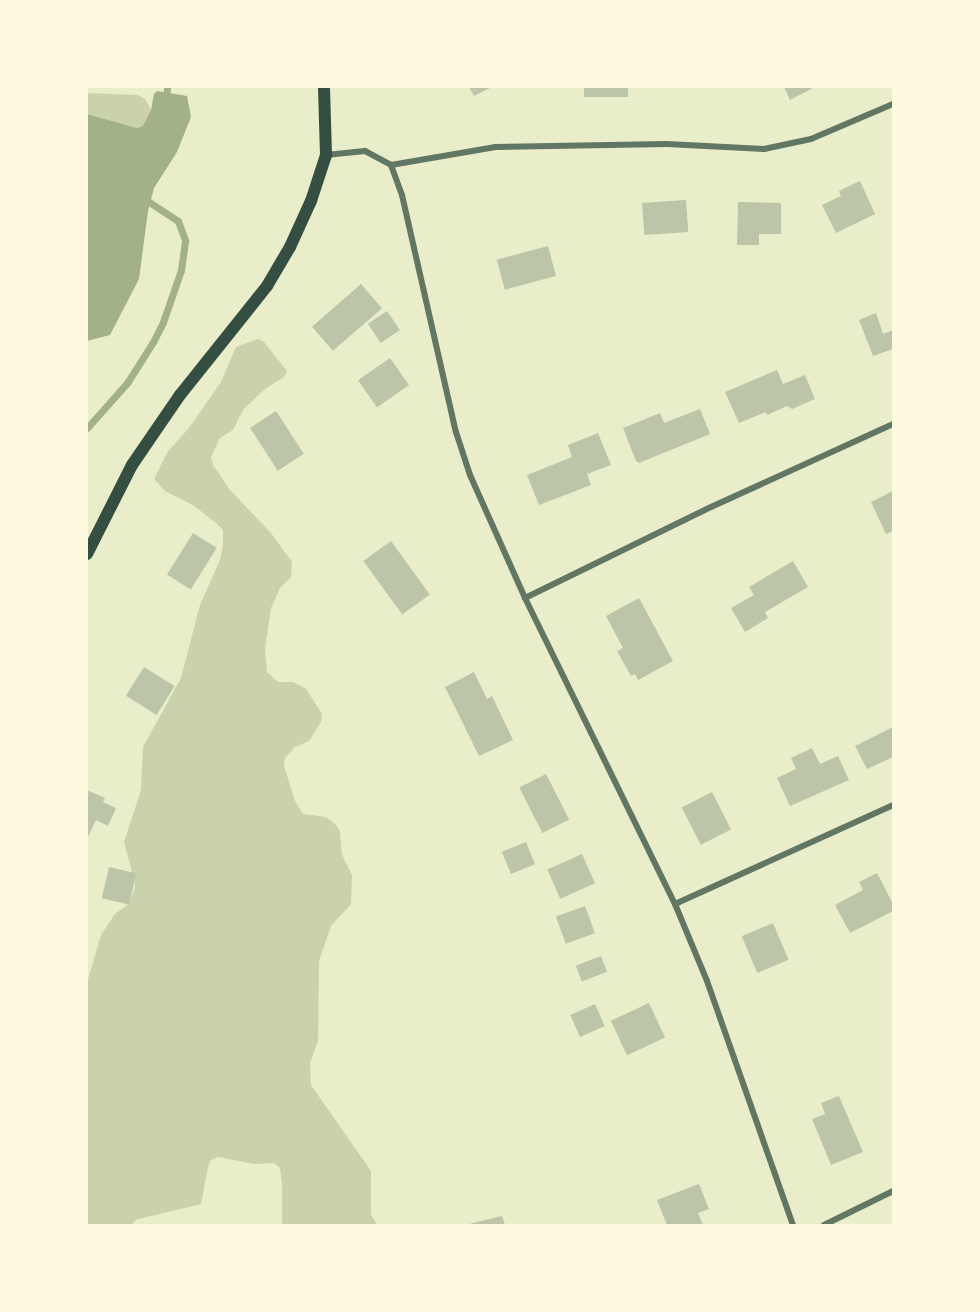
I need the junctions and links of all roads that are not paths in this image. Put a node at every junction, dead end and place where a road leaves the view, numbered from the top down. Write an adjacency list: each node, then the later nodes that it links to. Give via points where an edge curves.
1 (324, 87): 3 (main road)
2 (893, 104): 4 (street, via 811,139 764,149 667,144 495,147)
3 (326, 155): 4 (street, via 365,152); 6 (main road, via 310,201 267,286 180,395 132,465)
4 (391, 165): 7 (street, via 402,195 456,432 470,475)
5 (893, 424): 7 (street)
6 (87, 554)
7 (525, 598): 9 (street)
8 (893, 805): 9 (street)
9 (675, 904): 11 (street, via 707,981)
10 (893, 1191): 12 (street)
11 (793, 1225)
12 (824, 1225)

